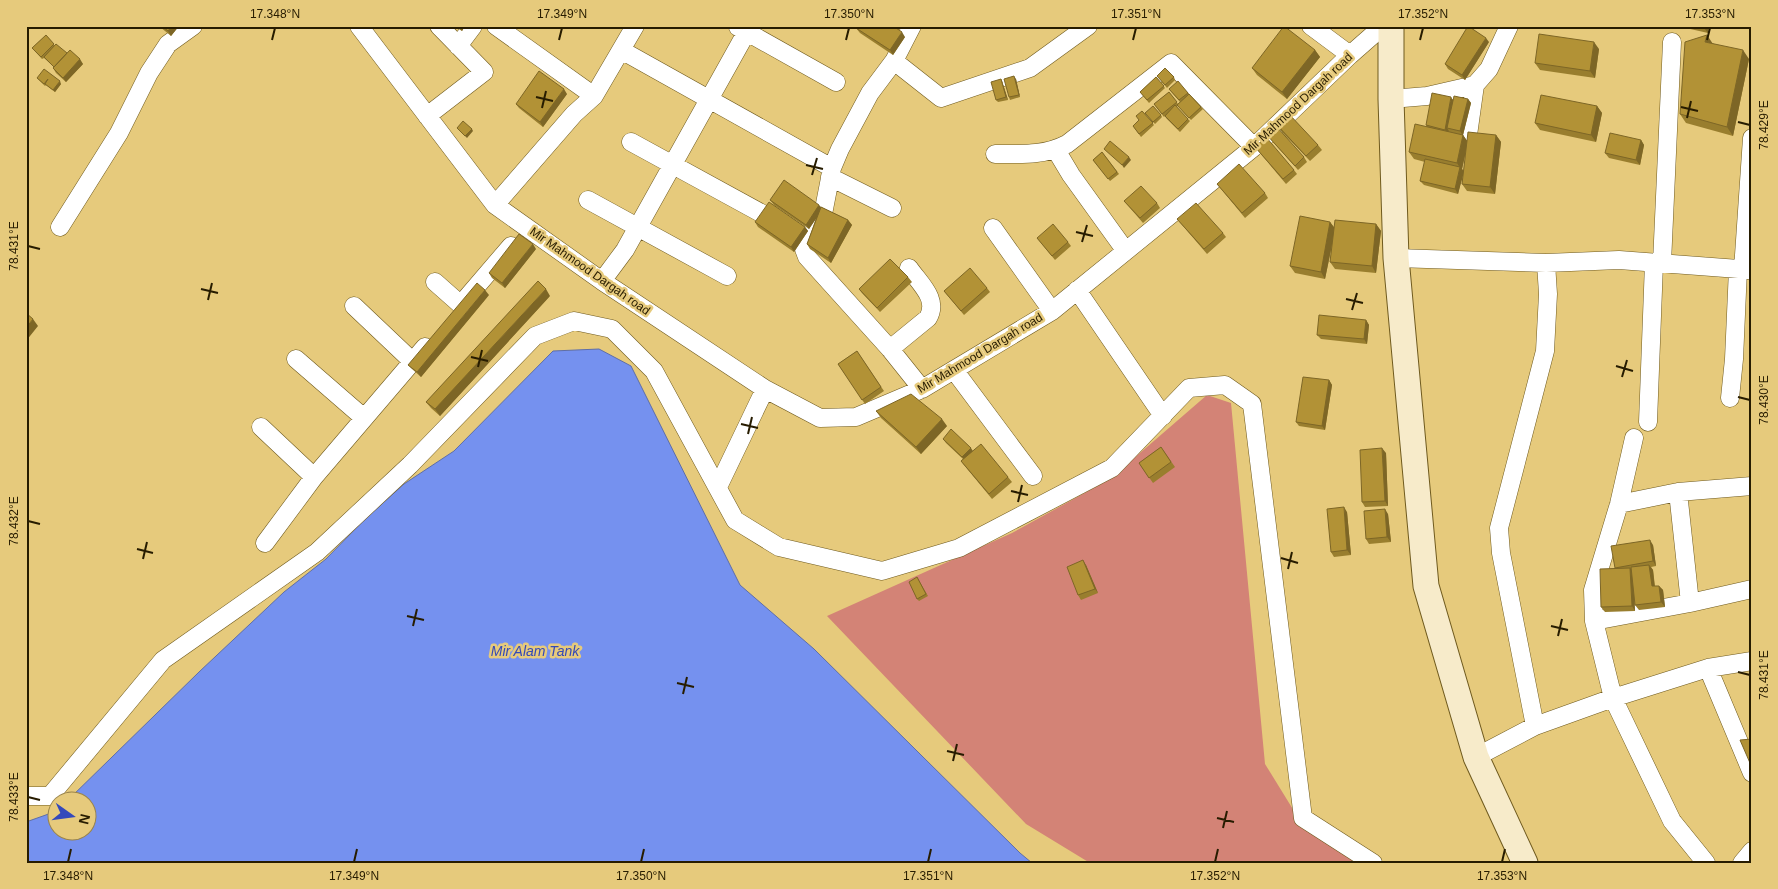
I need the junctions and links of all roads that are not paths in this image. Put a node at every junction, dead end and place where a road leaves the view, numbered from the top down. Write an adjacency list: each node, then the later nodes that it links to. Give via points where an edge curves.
1 (193, 26): 37 (street, via 168,44 149,73 119,133)
2 (359, 26): 24 (street, Mir Mahmood Dargah road)
3 (439, 26): 15 (street)
4 (472, 26): 15 (street)
5 (496, 26): 21 (street)
6 (635, 26): 16 (street)
7 (912, 26): 18 (street)
8 (1088, 26): 18 (street, via 1030,68 941,98)
9 (1311, 26): 17 (street)
10 (1383, 26): 17 (street, Mir Mahmood Dargah road)
11 (1392, 26): 22 (main road)
12 (1509, 26): 20 (street, via 1489,69)
13 (744, 28): 19 (street); 23 (street)
14 (1672, 42): 44 (street)
15 (458, 46): 24 (street, via 484,72)
16 (621, 50): 21 (street); 23 (street)
17 (1350, 55): 28 (street, Mir Mahmood Dargah road)
18 (894, 61): 32 (street, via 870,93)
19 (836, 82)
20 (1475, 85): 22 (street, via 1427,96); 25 (street)
21 (594, 96): 34 (street, via 574,114)
22 (1390, 99): 42 (main road)
23 (710, 100): 31 (street); 32 (street)
24 (427, 116): 34 (street, Mir Mahmood Dargah road)
25 (1468, 136)
26 (1752, 138): 46 (street)
27 (631, 142): 31 (street)
28 (1254, 147): 29 (street, via 1171,63); 41 (street, Mir Mahmood Dargah road)
29 (1056, 150): 30 (street, via 1038,154); 41 (street)
30 (995, 154)
31 (672, 164): 36 (street); 39 (street)
32 (831, 173): 35 (street); 56 (street, via 824,209 804,249 807,257)
33 (588, 200): 39 (street)
34 (495, 205): 38 (street, Mir Mahmood Dargah road)
35 (892, 208)
36 (762, 213)
37 (60, 227)
38 (528, 227): 49 (street, Mir Mahmood Dargah road); 51 (street)
39 (638, 227): 47 (street); 49 (street)
40 (993, 228): 53 (street)
41 (1125, 250): 50 (street, Mir Mahmood Dargah road)
42 (1396, 258): 43 (street); 82 (main road, via 1426,586)
43 (1546, 262): 44 (street, via 1619,260); 81 (street, via 1548,294 1544,351 1498,528)
44 (1658, 263): 46 (street); 65 (street)
45 (909, 268): 56 (street, via 928,295 932,312)
46 (1744, 270): 62 (street)
47 (727, 276)
48 (435, 282): 51 (street)
49 (602, 282): 60 (street, Mir Mahmood Dargah road)
50 (1077, 290): 53 (street, Mir Mahmood Dargah road); 63 (street)
51 (461, 305): 54 (street)
52 (354, 306): 58 (street)
53 (1052, 311): 59 (street, Mir Mahmood Dargah road)
54 (449, 319)
55 (437, 333): 58 (street)
56 (890, 348): 61 (street)
57 (296, 360): 64 (street)
58 (412, 361): 64 (street)
59 (954, 370): 61 (street, Mir Mahmood Dargah road); 68 (street)
60 (765, 389): 61 (street, Mir Mahmood Dargah road, via 820,418 856,417); 71 (street)
61 (922, 389)
62 (1730, 398)
63 (1163, 416): 71 (street, via 1112,468 959,548 882,571 779,547 735,520); 86 (street, via 1189,388 1225,386 1252,404 1304,818)
64 (364, 418): 69 (street)
65 (1648, 422)
66 (261, 427): 69 (street)
67 (1634, 438): 73 (street)
68 (1033, 476)
69 (314, 477): 74 (street)
70 (1752, 486): 72 (street)
71 (718, 487): 84 (street, via 654,371 612,330 574,321 535,336 410,465 317,552 163,660 50,796)
72 (1678, 492): 73 (street); 76 (street)
73 (1619, 504): 77 (street, via 1593,590)
74 (265, 542)
75 (1752, 590): 76 (street)
76 (1690, 603): 77 (street)
77 (1594, 621): 80 (street)
78 (1752, 661): 79 (street)
79 (1708, 668): 80 (street); 83 (street)
80 (1613, 698): 81 (street); 88 (street, via 1672,821)
81 (1535, 726): 82 (street)
82 (1476, 757): 87 (main road)
83 (1752, 773)
84 (26, 796)
85 (1752, 851): 89 (street)
86 (1373, 863)
87 (1525, 863)
88 (1706, 863)
89 (1742, 863)

